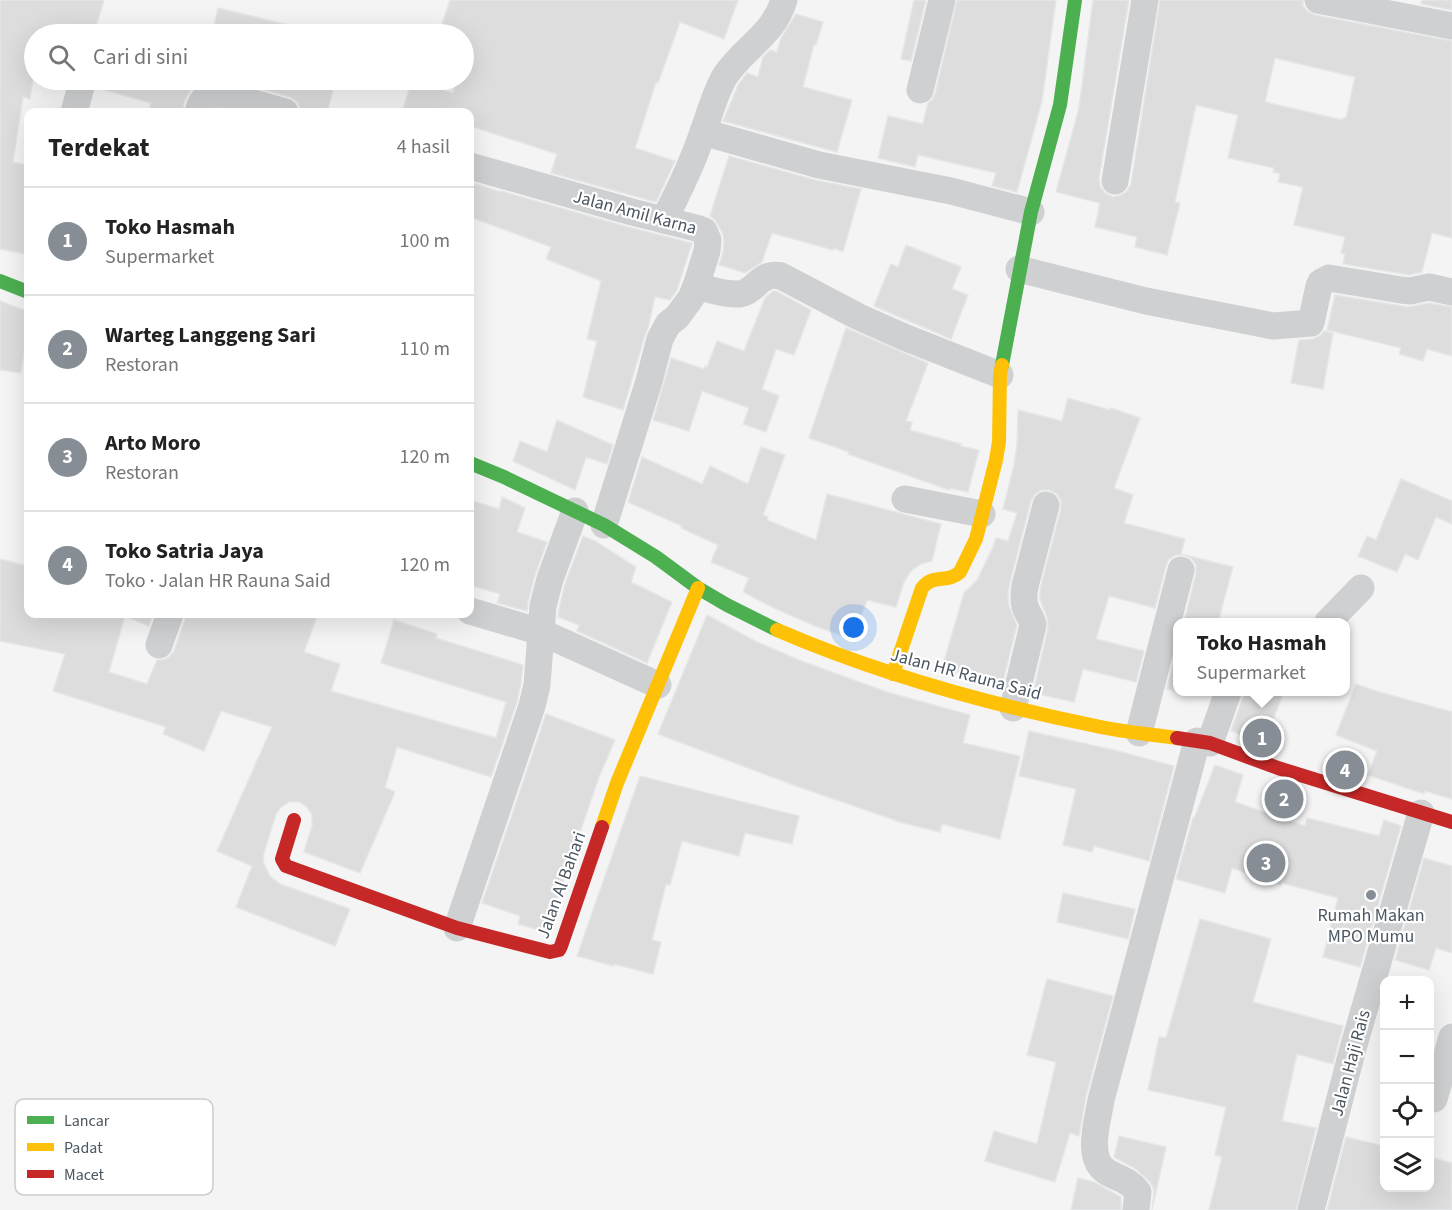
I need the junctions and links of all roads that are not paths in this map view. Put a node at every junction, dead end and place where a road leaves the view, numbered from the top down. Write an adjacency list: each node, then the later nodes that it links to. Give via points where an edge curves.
1 (942, 0): 8 (street)
2 (1075, 0): 15 (street, via 1060,105)
3 (1145, 0): 14 (street)
4 (1318, 0): 6 (street)
5 (781, 1): 12 (street, via 779,15 772,25 725,77)
6 (1452, 26)
7 (80, 90): 9 (street)
8 (920, 90)
9 (75, 108)
10 (200, 108): 11 (street, via 205,97 222,94)
11 (271, 108)
12 (703, 132): 15 (street, via 819,165 951,191); 16 (street)
13 (474, 167): 16 (street, Jalan Amil Karna)
14 (1115, 181)
15 (1031, 212): 17 (street)
16 (664, 220): 18 (street, Jalan Amil Karna, via 704,231 707,251)
17 (1019, 269): 19 (street, via 1146,301 1273,326 1311,323 1319,286 1329,278 1410,291 1429,287); 20 (street)
18 (696, 286): 20 (street, via 738,294 766,276 781,276 859,317); 26 (street, Jalan Amil Karna, via 660,339)
19 (1452, 291)
20 (1000, 375): 25 (street, via 999,442)
21 (474, 466): 24 (street, Jalan HR Rauna Said)
22 (905, 499): 25 (street)
23 (1046, 505): 38 (street, via 1025,586 1025,606 1033,625)
24 (575, 510): 26 (street, Jalan HR Rauna Said); 33 (street, via 550,579)
25 (982, 514): 35 (street, via 976,538 957,576 925,582)
26 (604, 525): 28 (street, Jalan HR Rauna Said)
27 (1181, 570): 39 (street)
28 (698, 588): 35 (street, Jalan HR Rauna Said, via 766,625); 36 (street, Jalan Al Bahari)
29 (1361, 588): 32 (street)
30 (474, 612): 33 (street)
31 (169, 618): 34 (street)
32 (1332, 618)
33 (541, 632): 36 (street); 44 (street, via 532,706)
34 (159, 645)
35 (893, 674): 38 (street, Jalan HR Rauna Said)
36 (658, 685): 44 (street, Jalan Al Bahari, via 617,783 559,951)
37 (1226, 696): 40 (street)
38 (1013, 708): 39 (street, Jalan HR Rauna Said)
39 (1139, 733): 40 (street, Jalan HR Rauna Said)
40 (1203, 742): 41 (street, Jalan HR Rauna Said); 47 (street, via 1101,1100 1094,1146 1100,1167 1132,1184 1138,1192)
41 (1421, 813): 43 (street, Jalan HR Rauna Said); 48 (street, Jalan Haji Rais)
42 (294, 820): 44 (street, Jalan Al Bahari, via 282,858 286,866)
43 (1452, 822)
44 (457, 928)
45 (1452, 1037): 46 (street)
46 (1434, 1099)
47 (1136, 1210)
48 (1311, 1210)

